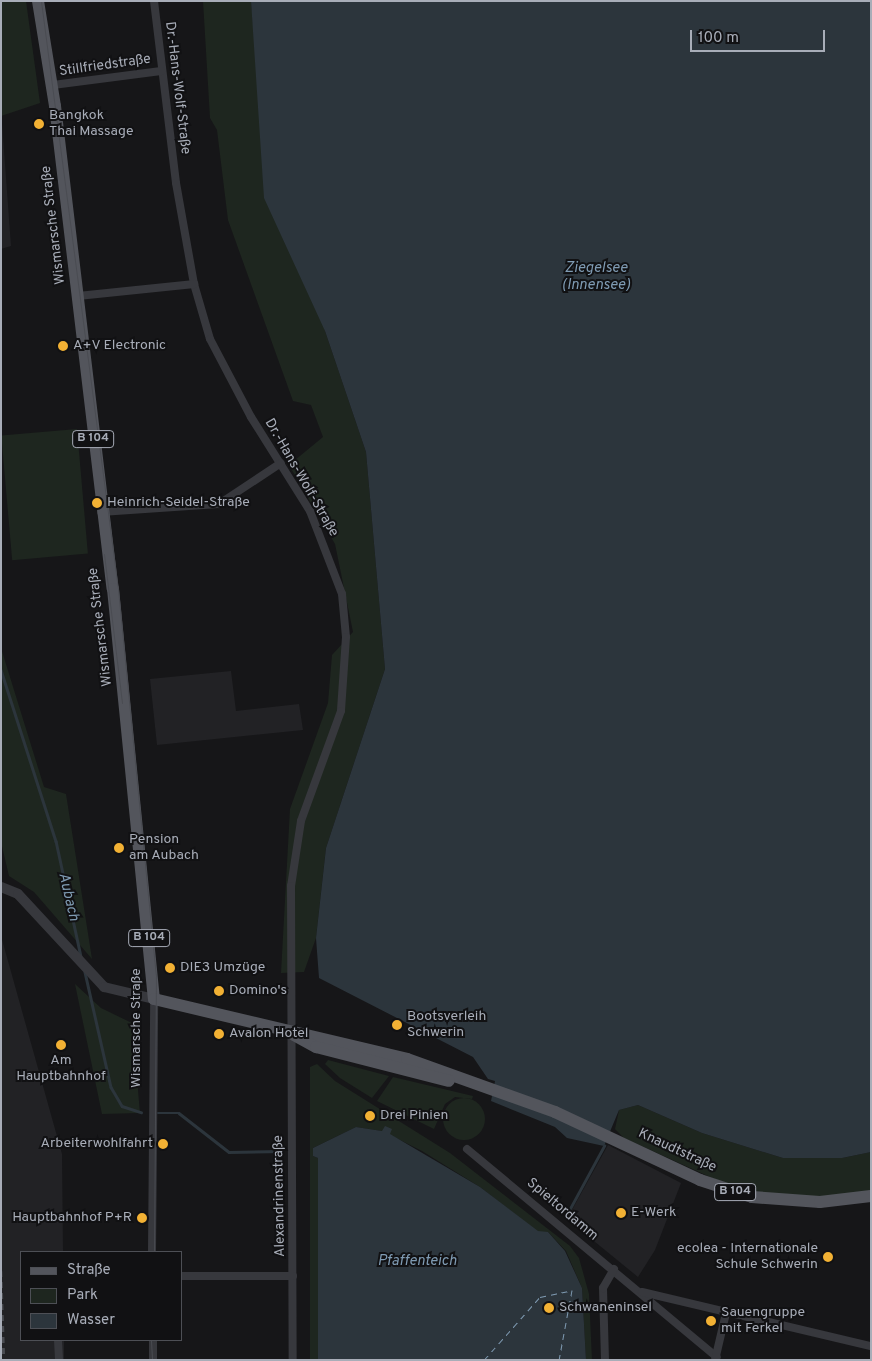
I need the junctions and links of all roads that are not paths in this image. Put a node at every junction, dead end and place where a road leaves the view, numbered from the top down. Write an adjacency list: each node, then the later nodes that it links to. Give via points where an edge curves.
1 (38, 1): 4 (main road, Wismarsche Straße / B 104)
2 (154, 1): 3 (street, Dr.-Hans-Wolf-Straße)
3 (161, 71): 4 (street, Stillfriedstraße); 5 (street, Dr.-Hans-Wolf-Straße)
4 (52, 85): 6 (main road, Wismarsche Straße / B 104)
5 (194, 284): 6 (street); 7 (street, Dr.-Hans-Wolf-Straße, via 210,339 251,417)
6 (78, 296): 8 (main road, Wismarsche Straße / B 104)
7 (281, 463): 8 (street, via 219,504); 11 (street, Dr.-Hans-Wolf-Straße, via 335,566 346,637 341,711 300,821 292,877)
8 (101, 512): 10 (main road, Wismarsche Straße / B 104)
9 (1, 887): 10 (street, via 18,894 86,969 117,993)
10 (154, 999): 11 (main road, B 104); 14 (street, Wismarsche Straße)
11 (291, 1033): 13 (main road, Knaudtstraße / B 104, via 364,1046 479,1086 610,1136 700,1180 752,1197 820,1202); 17 (street, Alexandrinenstraße)
12 (467, 1149): 15 (street, Spieltordamm)
13 (871, 1196)
14 (152, 1251)
15 (614, 1269): 18 (street, Spieltordamm); 27 (street, via 603,1288)
16 (182, 1276): 17 (street)
17 (293, 1276): 26 (street, Alexandrinenstraße)
18 (640, 1291): 19 (street); 23 (street, Spieltordamm)
19 (726, 1313): 22 (street); 23 (street)
20 (58, 1341): 24 (street)
21 (153, 1341): 25 (street)
22 (871, 1346)
23 (716, 1358)
24 (59, 1360)
25 (153, 1360)
26 (293, 1360)
27 (605, 1360)

